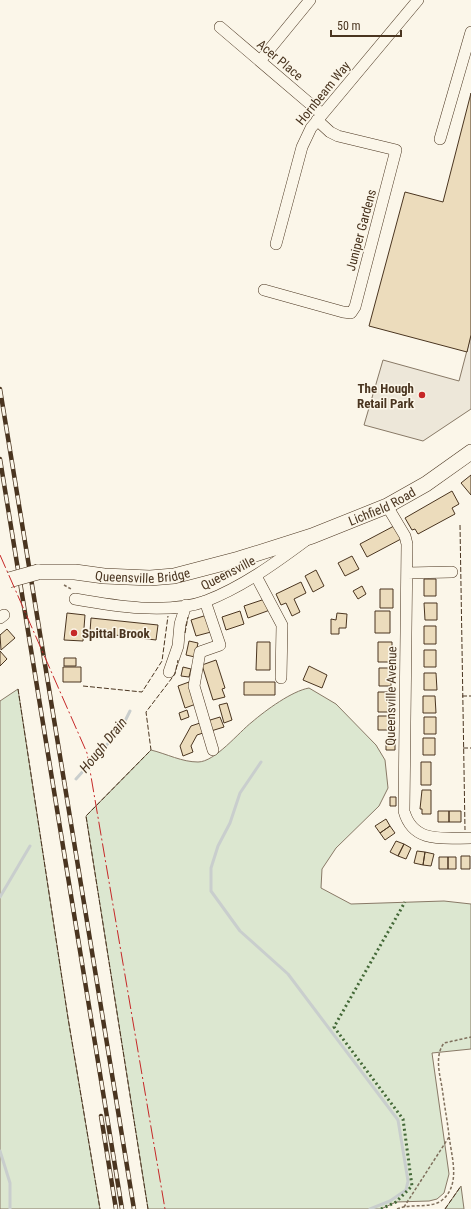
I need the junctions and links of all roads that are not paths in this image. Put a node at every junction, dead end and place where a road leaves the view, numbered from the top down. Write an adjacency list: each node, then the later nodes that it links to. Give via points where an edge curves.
1 (310, 0): 5 (street)
2 (418, 0): 6 (street, Hornbeam Way)
3 (220, 27): 5 (street, Acer Place)
4 (471, 32): 7 (street)
5 (260, 62): 6 (street, Acer Place)
6 (319, 117): 8 (street, Hornbeam Way, via 302,146); 9 (street, Juniper Gardens, via 330,132 338,136 396,150 355,307 351,313 343,312)
7 (440, 139)
8 (276, 244)
9 (264, 290)
10 (471, 452): 11 (highway, Lichfield Road, via 426,484)
11 (386, 506): 12 (highway, Lichfield Road); 15 (street, Queensville Avenue, via 407,540)
12 (312, 536): 13 (highway, Lichfield Road); 16 (street, Queensville)
13 (283, 544): 17 (highway, Queensville Bridge, bridge, via 174,576 150,578 38,572)
14 (452, 572): 15 (street)
15 (407, 573): 24 (street, Queensville Avenue, via 404,811 410,826 424,835)
16 (256, 576): 19 (street, Queensville); 22 (street, via 282,625)
17 (5, 582)
18 (75, 599): 20 (street, Queensville, via 122,608 169,608)
19 (205, 601): 20 (street, Queensville); 23 (street, via 220,645 200,652 194,686)
20 (186, 605): 21 (street, via 180,624 178,646)
21 (169, 672)
22 (281, 678)
23 (212, 750)
24 (471, 838)

